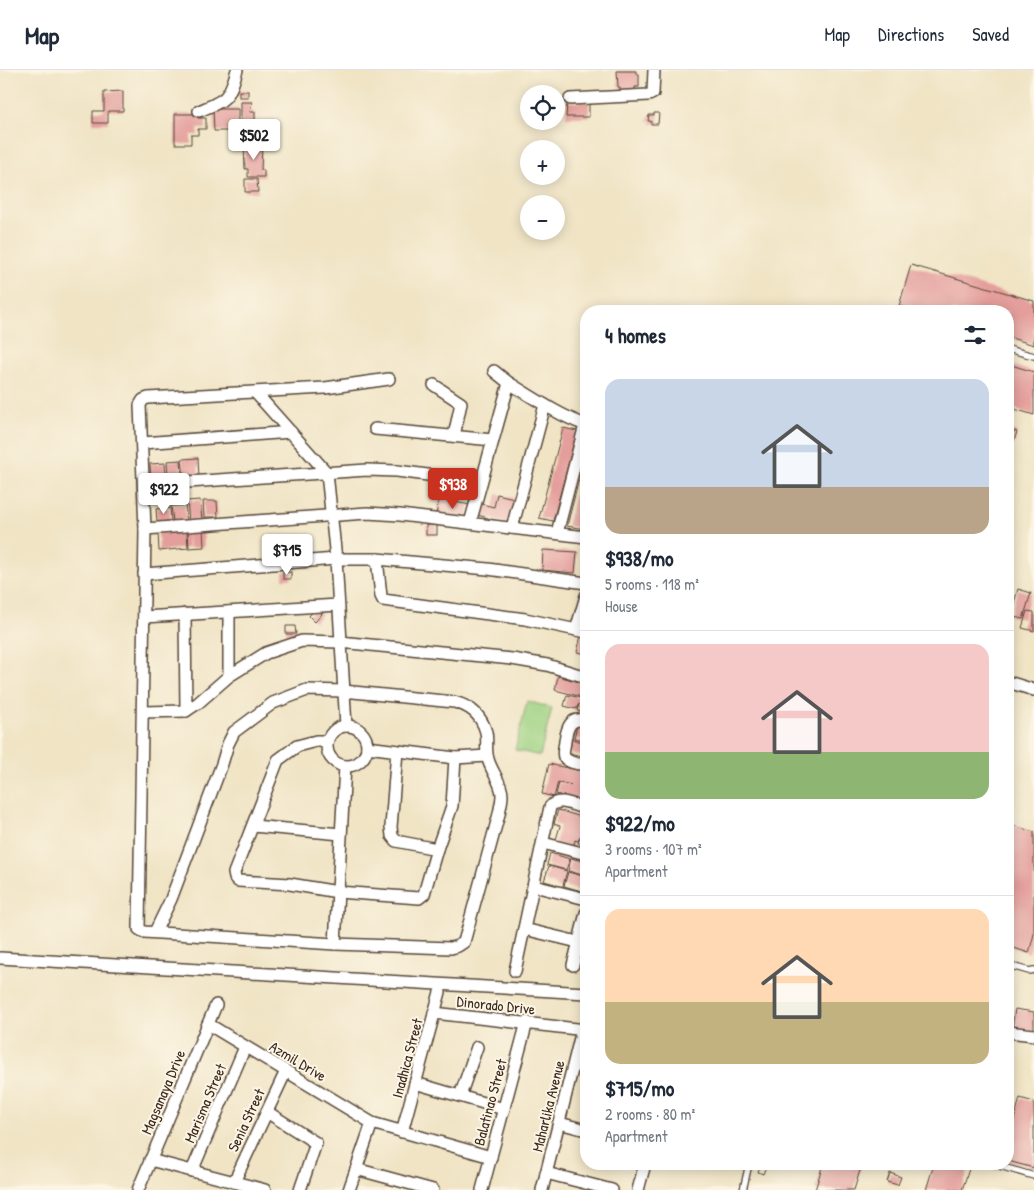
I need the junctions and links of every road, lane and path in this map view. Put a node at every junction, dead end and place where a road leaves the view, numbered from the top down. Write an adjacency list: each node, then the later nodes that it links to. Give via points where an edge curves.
1 (238, 70): 4 (street, via 231,92 221,102)
2 (654, 70): 3 (street, via 654,88 649,95)
3 (570, 99)
4 (199, 111)
5 (1014, 351): 6 (lane)
6 (1034, 356)
7 (494, 371): 9 (street)
8 (389, 379): 11 (street, via 326,388)
9 (509, 382): 12 (street); 17 (street)
10 (434, 385): 16 (street, via 461,403)
11 (255, 392): 15 (street); 18 (street, via 143,400 140,405)
12 (545, 405): 13 (street); 26 (street)
13 (580, 423)
14 (374, 429): 16 (street)
15 (290, 432): 18 (street); 20 (street)
16 (454, 436): 17 (street)
17 (493, 440): 21 (street)
18 (142, 443): 22 (street)
19 (580, 447): 27 (street)
20 (327, 473): 21 (street, via 367,470); 22 (street); 23 (street)
21 (481, 482): 24 (street)
22 (144, 485): 25 (street)
23 (332, 515): 24 (street, via 400,515); 25 (street); 29 (street)
24 (470, 524): 26 (street)
25 (145, 528): 31 (street)
26 (512, 528): 27 (street)
27 (557, 533): 28 (street)
28 (580, 535)
29 (336, 559): 30 (street); 31 (street); 33 (street)
30 (377, 559): 32 (street); 37 (street, via 383,600 524,619)
31 (144, 574): 36 (street)
32 (580, 581)
33 (338, 605): 34 (street); 38 (street)
34 (229, 612): 35 (street); 40 (street)
35 (185, 614): 36 (street); 44 (street)
36 (144, 617): 45 (street)
37 (580, 631)
38 (340, 642): 39 (street, via 521,661); 40 (street, via 302,641 266,653); 43 (street)
39 (580, 675)
40 (229, 676): 44 (street)
41 (1014, 684): 42 (street)
42 (1034, 690)
43 (343, 691): 47 (street); 51 (street, via 466,705 476,712 486,732); 65 (street, via 306,690 273,703 234,732 172,900)
44 (186, 711): 45 (street)
45 (143, 712): 65 (street, via 139,928 144,932)
46 (580, 719): 53 (street, via 568,727 563,753 569,761)
47 (346, 726): 48 (street, via 334,730); 49 (street, via 357,728 365,736)
48 (327, 740): 54 (street, via 330,757); 56 (street, via 297,746 278,760)
49 (367, 747): 50 (street); 54 (street, via 364,757 356,764)
50 (397, 751): 52 (street); 59 (street, via 392,836 396,841)
51 (487, 756): 52 (street); 68 (street, via 502,795 464,942 451,948)
52 (455, 758): 59 (street, via 452,806)
53 (580, 764)
54 (345, 766): 57 (street)
55 (580, 807): 58 (street, via 558,801 553,803)
56 (253, 826): 57 (street); 62 (street, via 234,873 238,881 290,884)
57 (342, 834): 62 (street)
58 (543, 843): 60 (street); 61 (street)
59 (437, 849): 62 (street, via 424,894 419,898)
60 (580, 852)
61 (534, 886): 63 (street); 64 (street)
62 (338, 892): 68 (street)
63 (580, 898)
64 (524, 929): 67 (street); 73 (street)
65 (155, 932): 68 (street)
66 (580, 935): 67 (street)
67 (578, 942): 70 (street)
68 (335, 944)
69 (0, 958): 75 (street)
70 (574, 965)
71 (1014, 966): 72 (lane)
72 (1034, 970)
73 (515, 971)
74 (440, 992): 77 (street, Inadhica Street)
75 (580, 993)
76 (216, 1006): 79 (street, Magsanaya Drive)
77 (434, 1013): 78 (street, Dinorado Drive); 87 (street, Inadhica Street)
78 (527, 1022): 80 (street, Dinorado Drive); 89 (street, Balatinao Street)
79 (208, 1024): 84 (street, Azmil Drive); 96 (street, Magsanaya Drive)
80 (580, 1029)
81 (1014, 1033): 82 (street)
82 (1034, 1035)
83 (580, 1045): 91 (street, Maharlika Avenue)
84 (245, 1047): 86 (street, Azmil Drive); 101 (street, Marisma Street)
85 (477, 1047): 88 (street)
86 (286, 1071): 90 (street, Senia Street); 92 (street, Azmil Drive)
87 (416, 1083): 88 (street); 94 (street, Inadhica Street)
88 (460, 1096): 89 (street)
89 (504, 1109): 95 (street, Balatinao Street)
90 (267, 1112): 104 (street, Senia Street); 108 (street, via 316,1143)
91 (559, 1123): 93 (street); 102 (street, Maharlika Avenue)
92 (372, 1124): 94 (street, Azmil Drive); 97 (street)
93 (580, 1128)
94 (402, 1132): 95 (street, Azmil Drive)
95 (491, 1157): 111 (street, Balatinao Street)
96 (150, 1160): 101 (street); 106 (street, Magsanaya Drive)
97 (356, 1169): 109 (street); 110 (street)
98 (643, 1170): 114 (street)
99 (748, 1170): 115 (lane)
100 (1014, 1170): 103 (lane)
101 (192, 1171): 104 (street)
102 (546, 1173): 105 (street); 112 (street, Maharlika Avenue)
103 (1034, 1176)
104 (234, 1182): 107 (street)
105 (591, 1187): 113 (street)
106 (138, 1190)
107 (265, 1190)
108 (300, 1190)
109 (349, 1190)
110 (433, 1190)
111 (482, 1190)
112 (542, 1190)
113 (612, 1190)
114 (638, 1190)
115 (743, 1190)

